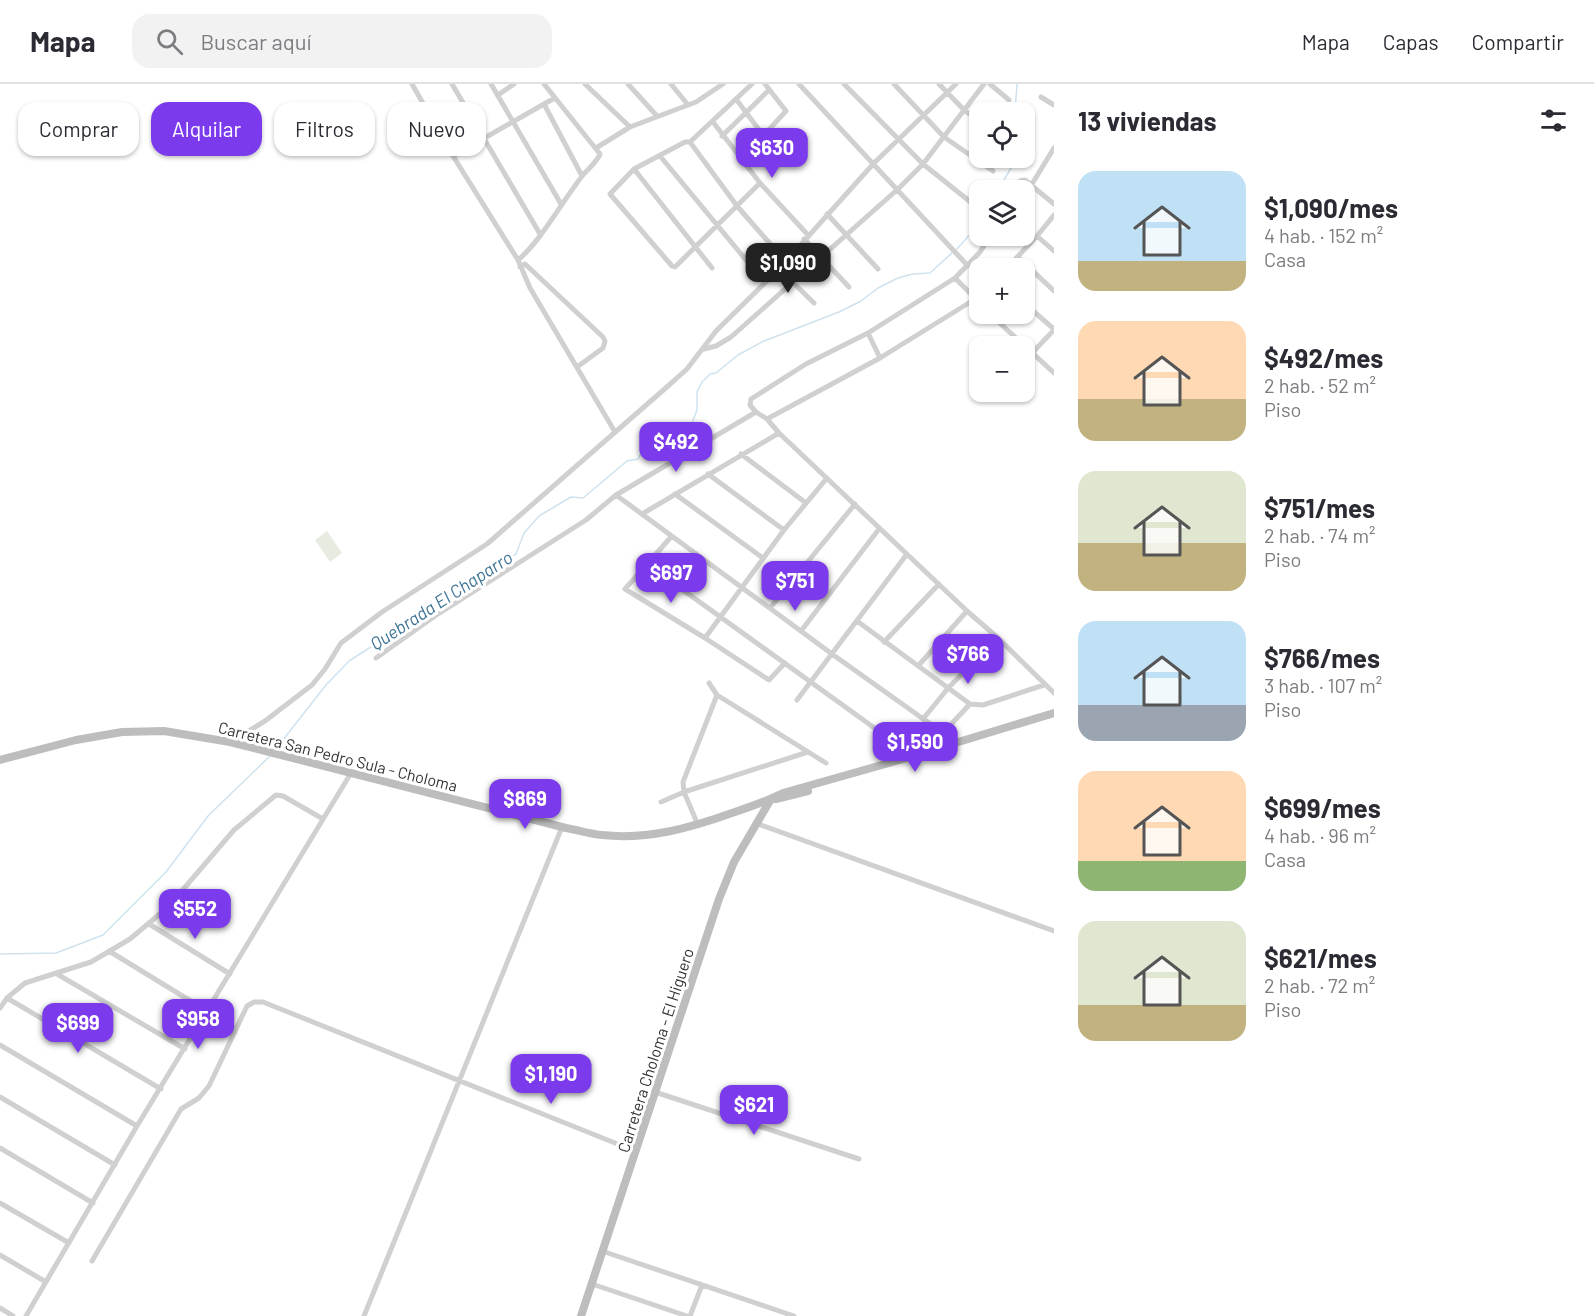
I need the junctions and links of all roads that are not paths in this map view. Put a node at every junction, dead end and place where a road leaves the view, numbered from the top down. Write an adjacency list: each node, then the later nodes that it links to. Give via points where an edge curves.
1 (412, 84): 26 (street)
2 (452, 84): 27 (street)
3 (491, 84): 21 (street)
4 (514, 84): 21 (street)
5 (544, 84): 22 (street)
6 (628, 84): 35 (street)
7 (671, 84): 29 (street)
8 (721, 84): 29 (street)
9 (752, 84): 24 (street)
10 (765, 84): 19 (street)
11 (799, 84): 51 (street)
12 (844, 84): 43 (street)
13 (894, 84): 34 (street)
14 (939, 84): 20 (street)
15 (956, 84): 20 (street)
16 (984, 84): 31 (street)
17 (990, 84): 25 (street)
18 (588, 85): 38 (street)
19 (770, 90): 32 (street); 39 (street, via 786,111)
20 (947, 94): 31 (street); 34 (street)
21 (498, 95): 36 (street)
22 (555, 98): 28 (street); 46 (street)
23 (1041, 98): 30 (street)
24 (736, 99): 32 (street); 37 (street)
25 (1008, 100)
26 (422, 102)
27 (463, 102)
28 (544, 104): 36 (street); 55 (street)
29 (688, 105): 35 (street)
30 (1054, 105)
31 (965, 111): 33 (street); 41 (street)
32 (746, 113): 39 (street); 40 (street)
33 (969, 114)
34 (924, 115): 41 (street); 43 (street)
35 (657, 116): 38 (street)
36 (514, 122): 42 (street); 61 (street)
37 (713, 122): 40 (street); 45 (street)
38 (630, 128): 46 (street)
39 (763, 135): 50 (street)
40 (722, 136): 50 (street)
41 (945, 137): 52 (street); 54 (street)
42 (486, 138)
43 (899, 140): 51 (street); 52 (street)
44 (486, 141): 67 (street)
45 (690, 142): 49 (street); 63 (street)
46 (596, 148): 55 (street, via 599,158)
47 (1054, 148): 56 (street)
48 (453, 156): 77 (street)
49 (660, 156): 53 (street); 66 (street)
50 (741, 160): 57 (street)
51 (873, 163): 59 (street); 64 (street)
52 (923, 164): 59 (street); 60 (street)
53 (634, 169): 73 (street); 73 (street, via 610,194 672,266)
54 (993, 171)
55 (582, 176): 61 (street)
56 (1034, 180)
57 (760, 183): 63 (street); 70 (street)
58 (1035, 187): 62 (street)
59 (898, 189): 68 (street); 79 (street)
60 (969, 201)
61 (561, 204): 67 (street)
62 (1054, 204)
63 (737, 206): 66 (street); 71 (street)
64 (828, 214): 68 (street); 70 (street)
65 (1054, 215): 69 (street)
66 (717, 227): 73 (street); 78 (street)
67 (540, 234): 77 (street)
68 (845, 235): 75 (street); 82 (street)
69 (1037, 236): 74 (street); 76 (street)
70 (806, 237): 75 (street); 81 (street)
71 (772, 246)
72 (984, 246): 79 (street)
73 (694, 248): 80 (street)
74 (1054, 251)
75 (820, 257): 84 (street); 85 (street)
76 (1018, 257): 87 (street)
77 (519, 263): 99 (street); 99 (street, via 525,264 603,337 603,348)
78 (751, 266)
79 (968, 266): 83 (street)
80 (712, 268)
81 (779, 269): 84 (street); 95 (street, via 716,331)
82 (878, 269)
83 (956, 278): 86 (street); 93 (street)
84 (794, 283): 88 (street); 95 (street, via 731,337)
85 (849, 287)
86 (969, 291)
87 (1054, 291)
88 (814, 303)
89 (969, 305): 98 (street)
90 (1035, 313): 92 (street)
91 (1001, 324): 94 (street)
92 (1054, 329): 96 (street)
93 (868, 333): 98 (street); 101 (street, via 806,364 751,399 750,405)
94 (1014, 336)
95 (704, 349): 103 (street)
96 (1035, 350)
97 (1035, 356): 100 (street)
98 (880, 358): 102 (street)
99 (577, 367): 103 (street)
100 (1054, 374)
101 (756, 412): 102 (street); 109 (street)
102 (767, 419): 104 (street)
103 (615, 432): 146 (street, via 487,544 382,612 342,643 312,685)
104 (779, 433): 105 (street); 107 (street)
105 (741, 454): 106 (street); 110 (street)
106 (708, 474): 108 (street); 114 (street)
107 (827, 478): 110 (street); 111 (street)
108 (675, 494): 112 (street); 117 (street)
109 (616, 495): 112 (street); 130 (street, via 586,520)
110 (806, 503): 114 (street)
111 (855, 504): 113 (street); 121 (street)
112 (642, 514): 115 (street)
113 (879, 529): 116 (street); 125 (street)
114 (784, 530): 117 (street)
115 (671, 537): 118 (street); 120 (street)
116 (907, 554): 119 (street); 124 (street)
117 (764, 558): 120 (street)
118 (647, 564): 123 (street); 126 (street, via 625,589)
119 (939, 584): 122 (street); 128 (street)
120 (742, 587): 121 (street); 123 (street)
121 (770, 608): 125 (street)
122 (967, 611): 127 (street); 132 (street)
123 (720, 616): 126 (street); 131 (street)
124 (857, 621): 128 (street); 129 (street)
125 (801, 631): 129 (street)
126 (705, 638): 131 (street, via 769,680)
127 (998, 638): 135 (street); 136 (street)
128 (884, 642): 132 (street)
129 (832, 654): 133 (street); 142 (street)
130 (376, 658)
131 (784, 663): 133 (street)
132 (918, 666): 136 (street)
133 (810, 682): 139 (street); 144 (street)
134 (709, 683): 138 (street)
135 (1044, 685): 137 (street); 140 (street, via 983,705)
136 (949, 687): 140 (street); 142 (street)
137 (1054, 693)
138 (717, 695): 148 (street); 152 (street, via 683,782)
139 (797, 700)
140 (970, 704): 145 (street)
141 (1054, 713): 147 (main road, Carretera San Pedro Sula - Choloma)
142 (923, 718): 145 (street)
143 (1054, 718): 147 (main road, Carretera San Pedro Sula - Choloma)
144 (880, 732)
145 (943, 733): 147 (street)
146 (230, 742): 149 (main road, Carretera San Pedro Sula - Choloma, via 164,730 122,732); 151 (main road, Carretera San Pedro Sula - Choloma)
147 (951, 746): 153 (main road, Carretera San Pedro Sula - Choloma)
148 (808, 752): 150 (street); 152 (street)
149 (0, 760)
150 (826, 763)
151 (351, 773): 155 (street); 158 (main road, Carretera San Pedro Sula - Choloma)
152 (684, 792): 154 (street); 157 (street)
153 (771, 799): 156 (main road, Carretera Choloma - El Higuero); 157 (main road, Carretera San Pedro Sula - Choloma)
154 (661, 802)
155 (323, 819): 159 (street, via 276,795 234,830); 163 (street)
156 (758, 824): 160 (street); 171 (main road, Carretera Choloma - El Higuero, via 734,862 719,899)
157 (698, 825): 158 (main road, Carretera San Pedro Sula - Choloma, via 636,836 602,835)
158 (562, 827): 169 (street)
159 (149, 924): 161 (street); 163 (street)
160 (1054, 931)
161 (109, 951): 162 (street); 166 (street)
162 (57, 974): 164 (street, via 26,983); 168 (street)
163 (230, 974): 166 (street)
164 (7, 999): 165 (street); 170 (street)
165 (0, 1008)
166 (207, 1011): 168 (street)
167 (0, 1045): 173 (street)
168 (185, 1049): 170 (street)
169 (458, 1080): 175 (street); 183 (street, via 263,1002 254,1002 247,1006 209,1086 181,1109); 192 (street)
170 (161, 1089): 173 (street)
171 (655, 1092): 175 (main road, Carretera Choloma - El Higuero); 176 (street)
172 (0, 1096): 177 (street)
173 (137, 1126): 177 (street)
174 (0, 1148): 179 (street)
175 (635, 1151): 181 (main road, Carretera Choloma - El Higuero)
176 (859, 1159)
177 (115, 1165): 179 (street)
178 (0, 1203): 180 (street)
179 (93, 1203): 180 (street)
180 (69, 1243): 184 (street)
181 (602, 1251): 185 (main road, Carretera Choloma - El Higuero); 186 (street)
182 (0, 1255): 184 (street)
183 (92, 1261)
184 (46, 1282): 191 (street)
185 (592, 1284): 188 (main road, Carretera Choloma - El Higuero); 193 (street)
186 (702, 1285): 189 (street); 193 (street)
187 (0, 1308): 190 (street)
188 (584, 1315)
189 (790, 1315)
190 (13, 1316)
191 (26, 1316)
192 (364, 1316)
193 (688, 1316)

